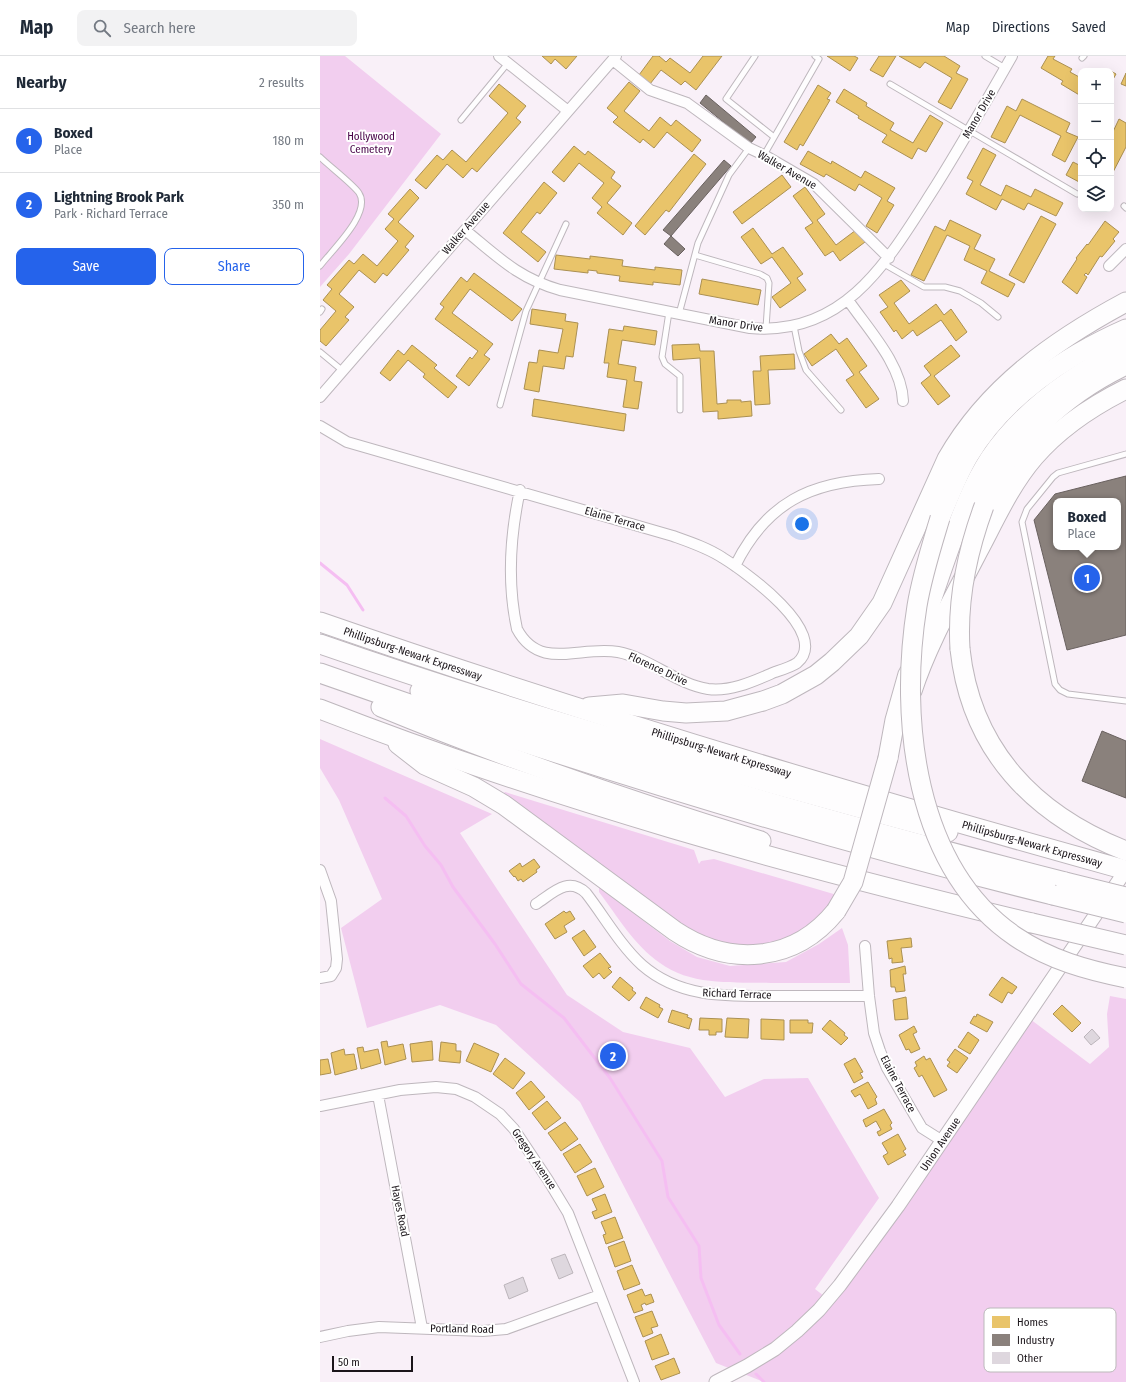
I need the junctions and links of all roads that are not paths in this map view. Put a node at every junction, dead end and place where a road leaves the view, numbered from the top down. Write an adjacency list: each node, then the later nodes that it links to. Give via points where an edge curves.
1 (755, 56): 12 (lane, via 726,98)
2 (815, 56): 12 (lane, via 819,59)
3 (985, 56): 7 (lane)
4 (1012, 56): 7 (street, Manor Drive)
5 (614, 58): 9 (street, Walker Avenue); 13 (street, Walker Avenue, via 650,90 687,103)
6 (505, 59): 9 (street); 10 (lane)
7 (1005, 68): 11 (street, Manor Drive)
8 (890, 84): 11 (lane)
9 (568, 112): 18 (street, Walker Avenue)
10 (461, 120)
11 (969, 132): 16 (lane); 21 (street, Manor Drive)
12 (774, 137): 14 (lane)
13 (749, 148): 14 (street, Walker Avenue); 20 (lane, via 730,175 698,243)
14 (764, 154): 21 (street, Walker Avenue, via 814,184)
15 (320, 157): 22 (lane, via 359,193 362,207 356,220)
16 (1077, 194)
17 (566, 224): 24 (lane)
18 (464, 230): 24 (street, Manor Drive, via 516,272); 36 (street, Walker Avenue)
19 (1126, 249): 23 (street)
20 (695, 255): 28 (lane); 31 (lane, via 767,278 769,283)
21 (886, 261): 25 (street, Manor Drive); 29 (lane, via 924,286 960,291)
22 (320, 266)
23 (1109, 266)
24 (539, 284): 27 (street, Manor Drive); 41 (lane, via 526,312)
25 (848, 300): 30 (street, Manor Drive, via 825,314); 40 (street, via 895,367 902,386)
26 (1126, 303): 57 (highway, via 1073,332 1040,356 1009,381 982,408 947,458 891,586 872,620 846,649 816,674 801,684 763,701 726,712 663,712 623,704)
27 (669, 312): 28 (street, Manor Drive); 42 (lane, via 662,357 665,364 680,376)
28 (679, 314): 31 (street, Manor Drive)
29 (998, 317)
30 (794, 326): 31 (street, Manor Drive); 43 (lane, via 799,352 806,370)
31 (766, 329)
32 (1126, 329): 73 (highway, bridge, via 1085,350 1025,390 1004,410 969,455 940,518 926,566 912,646 911,688 912,726 928,809 940,845 972,897 1015,936 1036,949 1062,961)
33 (1126, 348): 60 (highway, via 1081,373 1034,408 1006,438 979,477 963,511 923,627 897,713)
34 (320, 352): 36 (lane)
35 (1126, 365): 45 (highway, via 1073,395)
36 (343, 371): 39 (street, Walker Avenue)
37 (1126, 376): 45 (highway, via 1082,398)
38 (1126, 389): 60 (highway, via 1087,411 1062,429 1040,450 1019,476 937,632 915,680)
39 (320, 397)
40 (903, 401)
41 (500, 405)
42 (680, 410)
43 (841, 410)
44 (320, 426): 48 (street, Elaine Terrace, via 347,442)
45 (1040, 426): 61 (highway, bridge, via 1009,460 993,487 973,540 960,616 960,649 964,676 983,731 1004,765 1031,795 1045,807 1094,837)
46 (1126, 454): 56 (lane, via 1058,473 1027,509 1022,522 1055,684 1068,694)
47 (879, 479): 49 (street, via 847,481 818,487 792,500 779,508 758,528)
48 (520, 490): 49 (street, Elaine Terrace, via 673,536 698,545); 55 (street, Florence Drive, via 514,517 510,564 515,617 521,636 533,648 557,655 597,650 618,652 635,657 692,685 708,689 726,689)
49 (735, 566): 55 (street, Elaine Terrace, via 765,588 784,607 801,628 805,641 803,653 797,663)
50 (320, 622): 57 (highway, Phillipsburg-Newark Expressway)
51 (320, 644): 62 (highway, via 511,708 741,775 993,844)
52 (320, 655): 65 (highway, via 454,704 646,765)
53 (320, 673): 65 (highway, via 539,749 736,810 902,857)
54 (320, 683): 68 (highway, via 564,777 712,826 869,871)
55 (749, 684)
56 (1126, 701)
57 (577, 708): 62 (highway, Phillipsburg-Newark Expressway)
58 (320, 709): 59 (highway)
59 (384, 734): 60 (highway, bridge, via 425,765 470,785 504,805 675,931 702,946 737,955 775,951 793,945 824,925 836,911 853,882); 68 (highway, via 525,782 679,830 856,881)
60 (888, 758)
61 (1126, 851)
62 (1079, 857): 64 (highway, Phillipsburg-Newark Expressway)
63 (320, 870): 72 (street, via 331,901 337,959 336,968 331,976)
64 (1126, 870): 77 (street, Union Avenue)
65 (1059, 888): 66 (highway, bridge); 69 (highway, bridge)
66 (1126, 897)
67 (536, 904): 74 (street, Richard Terrace, via 564,886 578,886 642,964 666,982 692,992 722,996)
68 (969, 909): 70 (highway, bridge)
69 (1126, 913)
70 (1126, 945)
71 (865, 946): 74 (street, Elaine Terrace)
72 (320, 978)
73 (1126, 978)
74 (869, 996): 77 (street, Elaine Terrace, via 874,1033 887,1068 922,1128)
75 (378, 1095): 76 (street, Gregory Avenue); 78 (street, Gregory Avenue, via 426,1087 446,1087 475,1097 500,1114 514,1129 568,1213); 79 (street, Hayes Road)
76 (320, 1106)
77 (941, 1140): 82 (street, Union Avenue, via 898,1206 819,1310 797,1331 759,1359)
78 (600, 1295): 79 (street, Portland Road, via 506,1329 484,1331); 81 (street, Gregory Avenue)
79 (422, 1328): 80 (street, Portland Road, via 379,1327)
80 (320, 1337)
81 (634, 1382)
82 (716, 1382)

